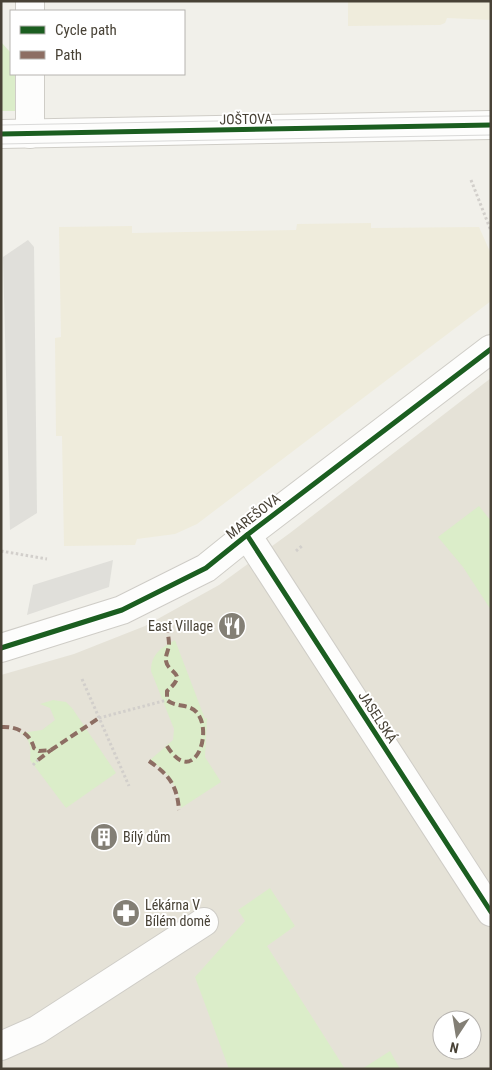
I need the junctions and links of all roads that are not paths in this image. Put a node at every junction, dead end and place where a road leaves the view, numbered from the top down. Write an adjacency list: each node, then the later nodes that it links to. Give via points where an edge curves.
1 (30, 75): 4 (street)
2 (491, 125): 4 (street, JOŠTOVA)
3 (1, 134): 4 (street, JOŠTOVA)
4 (30, 134)
5 (491, 349): 6 (street, MAREŠOVA)
6 (247, 535): 7 (street, MAREŠOVA, via 206,568 122,610); 8 (street, JASELSKÁ)
7 (1, 648)
8 (491, 912)
9 (204, 922): 10 (street, via 37,1030)
10 (1, 1046)

